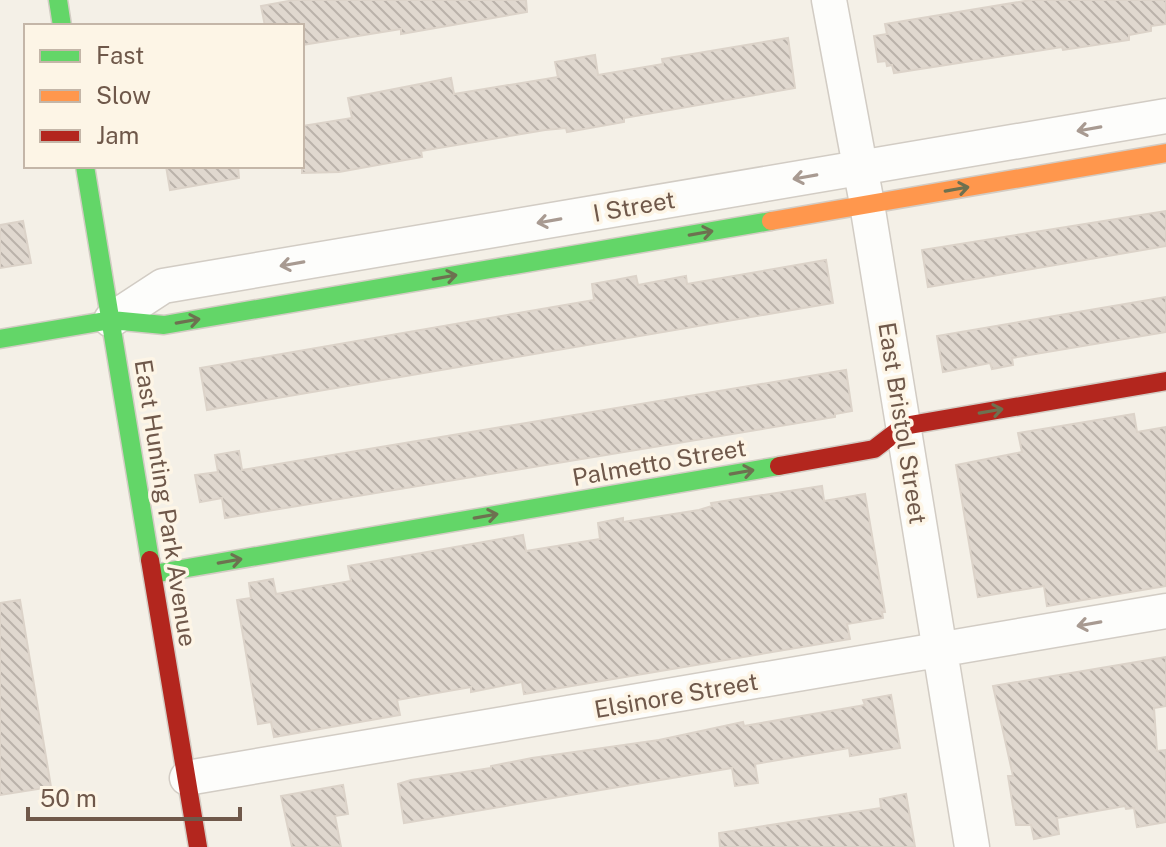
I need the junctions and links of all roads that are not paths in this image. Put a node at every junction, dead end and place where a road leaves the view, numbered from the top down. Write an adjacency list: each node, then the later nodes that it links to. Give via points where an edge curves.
1 (58, 0): 3 (street)
2 (829, 0): 7 (street, East Bristol Street)
3 (62, 24)
4 (1166, 116): 7 (street, I Street, one-way to 7)
5 (1166, 153): 8 (street, I Street, one-way to 5)
6 (85, 168): 9 (street, East Hunting Park Avenue)
7 (861, 168): 8 (street, East Bristol Street); 9 (street, I Street, one-way to 9, via 163,286)
8 (867, 204): 9 (street, I Street, one-way to 8, via 164,325); 12 (street, East Bristol Street)
9 (111, 320): 10 (street, I Street); 13 (street, East Hunting Park Avenue)
10 (0, 339)
11 (1166, 381): 12 (street, Palmetto Street, one-way to 11)
12 (904, 426): 13 (street, Palmetto Street, one-way to 12, via 874,449); 15 (street, East Bristol Street)
13 (153, 574): 16 (street, East Hunting Park Avenue)
14 (1166, 611): 15 (street, Elsinore Street, one-way to 15)
15 (940, 649): 16 (street, Elsinore Street); 18 (street, East Bristol Street)
16 (187, 778): 17 (street, East Hunting Park Avenue)
17 (198, 847)
18 (972, 847)

